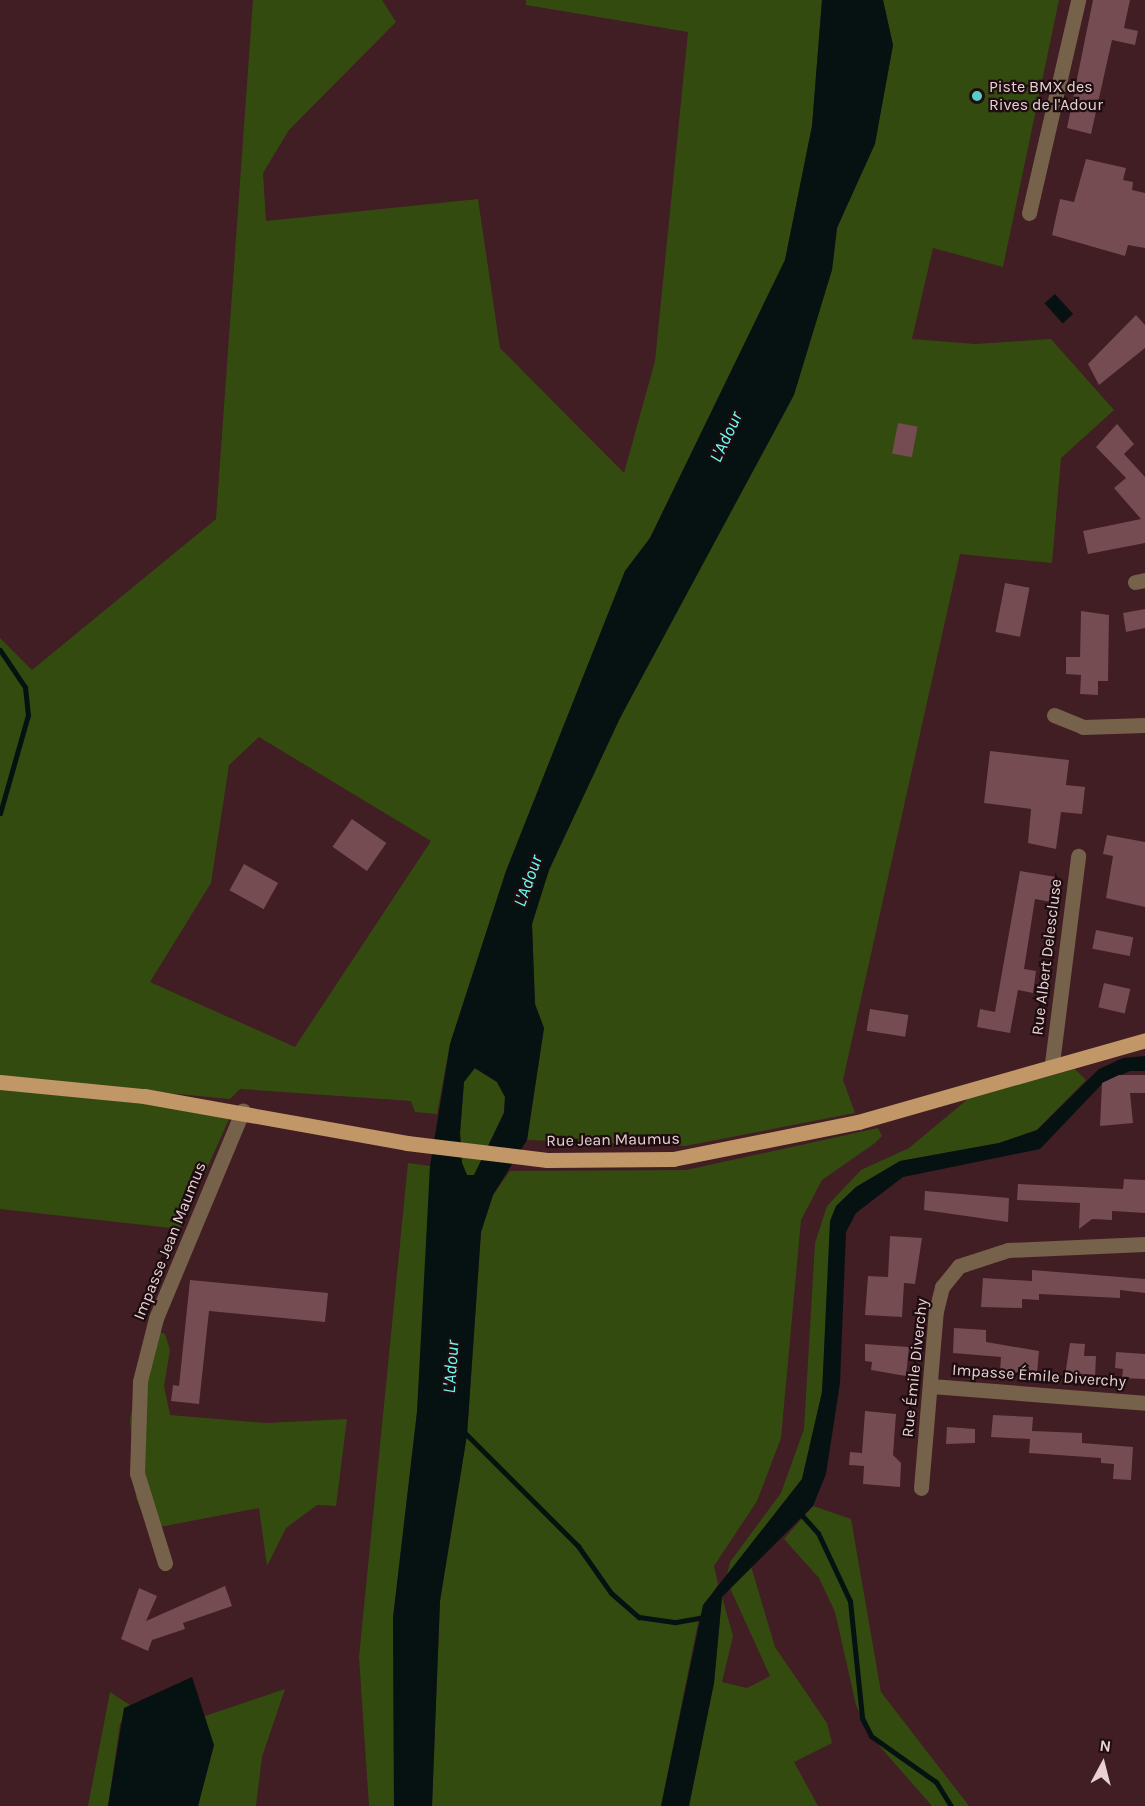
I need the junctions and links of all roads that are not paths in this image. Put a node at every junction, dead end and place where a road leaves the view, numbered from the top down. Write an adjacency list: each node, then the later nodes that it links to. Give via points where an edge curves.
1 (1078, 0): 2 (street)
2 (1029, 213)
3 (1054, 715): 4 (street, via 1083,727)
4 (1145, 725)
5 (1078, 856): 7 (street, Rue Albert Delescluse)
6 (1145, 1040): 7 (main road, Rue Jean Maumus)
7 (1052, 1063): 9 (main road, Rue Jean Maumus, via 858,1122 734,1150 674,1159 548,1160 407,1143)
8 (0, 1082): 9 (main road, Rue Jean Maumus)
9 (243, 1110): 14 (street, Impasse Jean Maumus, via 156,1318 140,1381 137,1473)
10 (1145, 1244): 11 (street, Rue Émile Diverchy, via 1008,1250 959,1266 942,1287 936,1311)
11 (931, 1386): 12 (street, Impasse Émile Diverchy); 13 (street, Rue Émile Diverchy)
12 (1145, 1403)
13 (921, 1488)
14 (165, 1563)

